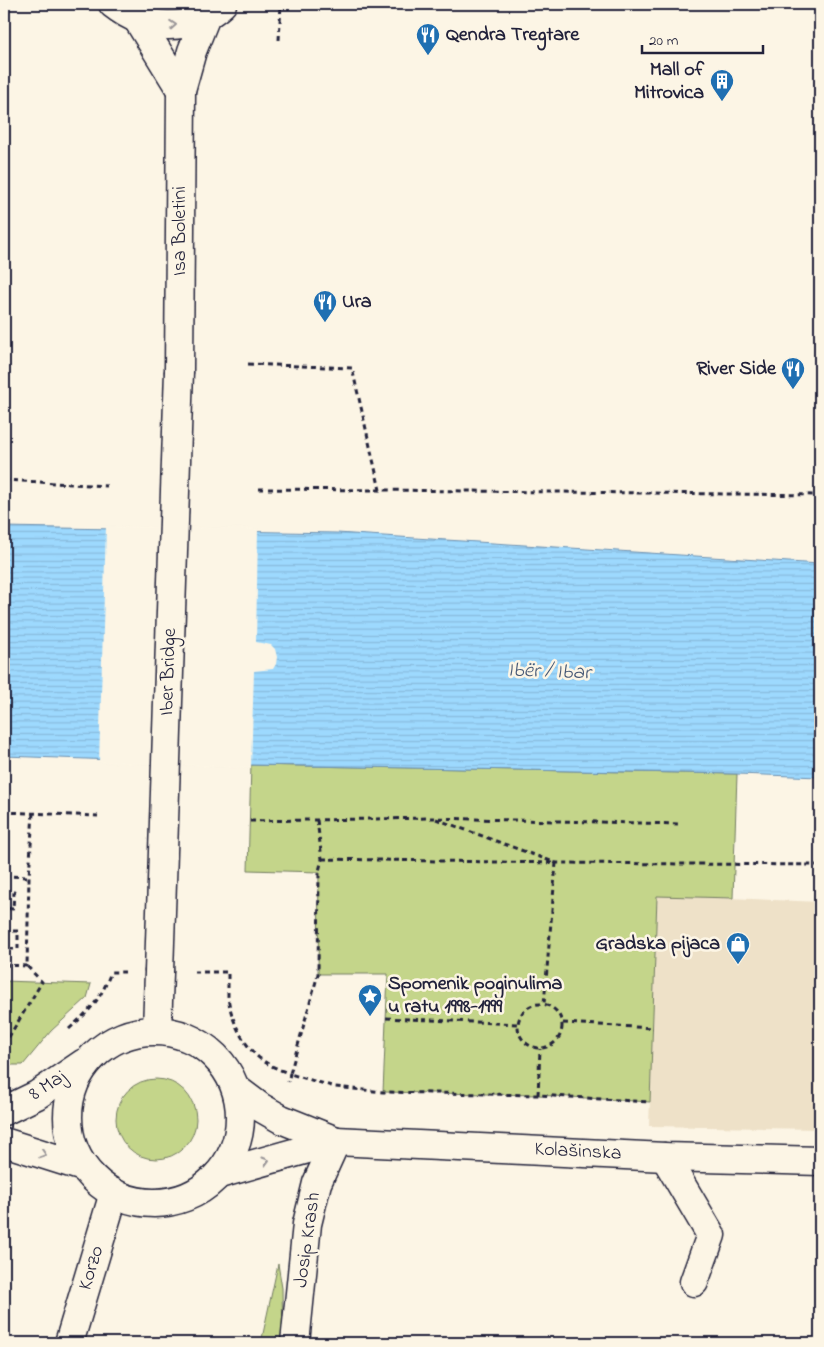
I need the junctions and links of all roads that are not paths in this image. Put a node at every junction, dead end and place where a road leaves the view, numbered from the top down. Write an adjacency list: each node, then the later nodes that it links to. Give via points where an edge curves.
1 (113, 4): 3 (street)
2 (214, 10): 3 (street, one-way to 2, via 160,25 184,24); 4 (street, Isa Boletini, via 192,51)
3 (138, 20): 4 (street)
4 (181, 90): 5 (street, Isa Boletini)
5 (179, 371): 6 (street, Iber Bridge, bridge)
6 (157, 1030): 7 (street, via 121,1037); 8 (street, via 177,1034 213,1054)
7 (91, 1057): 9 (street, 8 Maj, via 37,1095); 14 (street, via 74,1082 67,1111 70,1140)
8 (236, 1089): 10 (street, Kolašinska, via 282,1119); 15 (street, via 239,1134 232,1156)
9 (4, 1111)
10 (336, 1141): 12 (street, Kolašinska); 15 (street, Kolašinska, one-way to 10); 19 (street, Josip Krash, via 317,1183 307,1224)
11 (4, 1142): 14 (street, one-way to 14)
12 (665, 1157): 13 (street, Kolašinska); 17 (street, via 711,1235)
13 (820, 1161)
14 (83, 1167): 16 (street)
15 (219, 1174): 16 (street, via 201,1189 181,1199 158,1203)
16 (114, 1194): 18 (street, Korzo)
17 (694, 1282)
18 (69, 1343)
19 (295, 1343)

